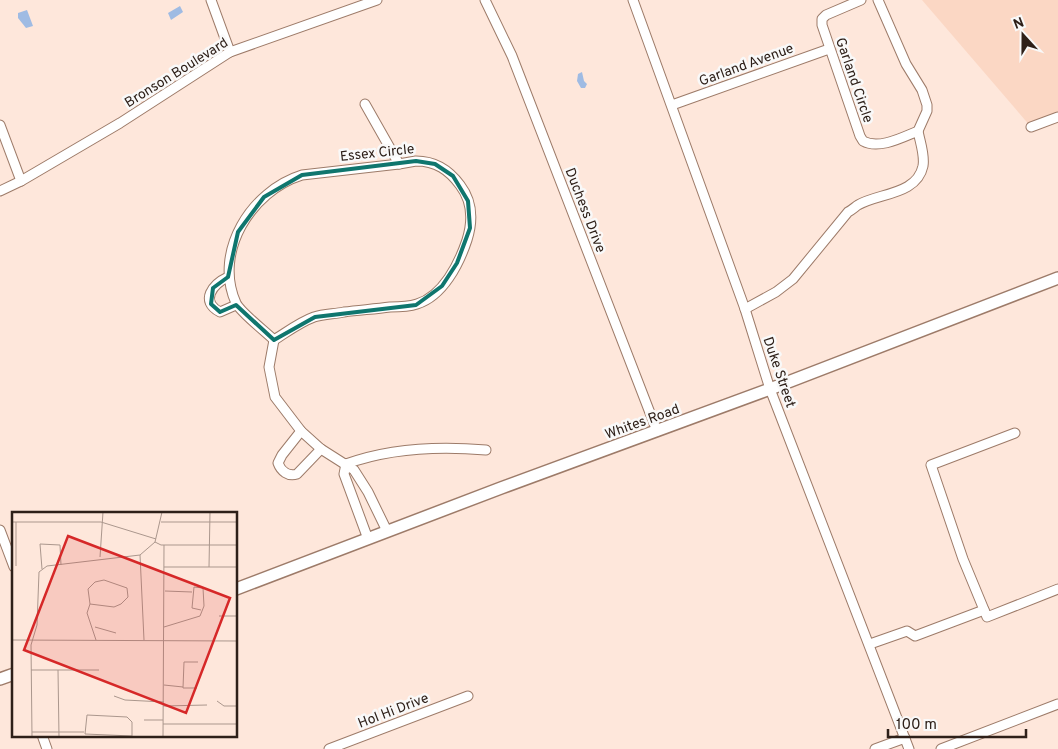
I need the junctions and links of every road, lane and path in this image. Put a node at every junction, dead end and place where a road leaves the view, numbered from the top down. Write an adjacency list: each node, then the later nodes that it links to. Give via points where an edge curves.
1 (211, 0): 8 (street)
2 (377, 0): 8 (street, Bronson Boulevard)
3 (484, 0): 25 (street, Duchess Drive, via 512,56)
4 (633, 0): 10 (street, Duke Street)
5 (861, 0): 7 (street, Garland Circle, via 822,19)
6 (878, 0): 14 (street, via 927,105)
7 (829, 49): 10 (street, Garland Avenue); 14 (street, Garland Circle, via 863,141 883,143)
8 (230, 52): 16 (street, Bronson Boulevard, via 120,123)
9 (365, 104): 15 (street)
10 (672, 105): 21 (street, Duke Street)
11 (1058, 117): 13 (street)
12 (0, 125): 16 (street)
13 (1031, 127)
14 (918, 131): 21 (street, via 923,159 914,182 848,212 793,279)
15 (399, 164): 18 (street, Essex Circle, via 302,175 276,187 256,205 243,223 231,251); 22 (street, Essex Circle, via 425,161 435,164 453,176 463,189 471,210 470,228 463,251 450,275 430,298 416,304 315,317)
16 (21, 181): 17 (street, Bronson Boulevard)
17 (0, 191)
18 (228, 277): 20 (street, Essex Circle); 20 (street, via 213,288 211,304 220,312)
19 (1058, 278): 23 (street, Whites Road)
20 (236, 305): 22 (street)
21 (744, 309): 23 (street, Duke Street)
22 (274, 340): 24 (street, via 269,367 272,387 275,397)
23 (770, 389): 25 (street, Whites Road); 37 (street, Duke Street)
24 (301, 431): 27 (street); 27 (street, via 280,457 278,463 282,470 290,475 297,474)
25 (657, 431): 31 (street, Whites Road)
26 (1015, 433): 36 (street, via 932,465 962,559)
27 (320, 450): 29 (street)
28 (486, 450): 29 (street, via 445,448 394,452)
29 (346, 464): 31 (street, via 354,470 368,492); 32 (street, via 344,474)
30 (0, 530): 33 (street)
31 (388, 531): 32 (street, Whites Road)
32 (368, 539): 34 (street, Whites Road)
33 (12, 562)
34 (238, 588)
35 (1058, 589): 36 (street)
36 (986, 614): 37 (street, via 915,636 907,631)
37 (870, 644): 43 (street, Duke Street)
38 (12, 675): 39 (street)
39 (0, 679)
40 (468, 696): 45 (street, Hol Hi Drive)
41 (1058, 704): 48 (street)
42 (42, 736): 44 (street)
43 (905, 738): 46 (street); 47 (street, Duke Street)
44 (47, 749)
45 (329, 749)
46 (875, 749)
47 (909, 749)
48 (940, 749)

